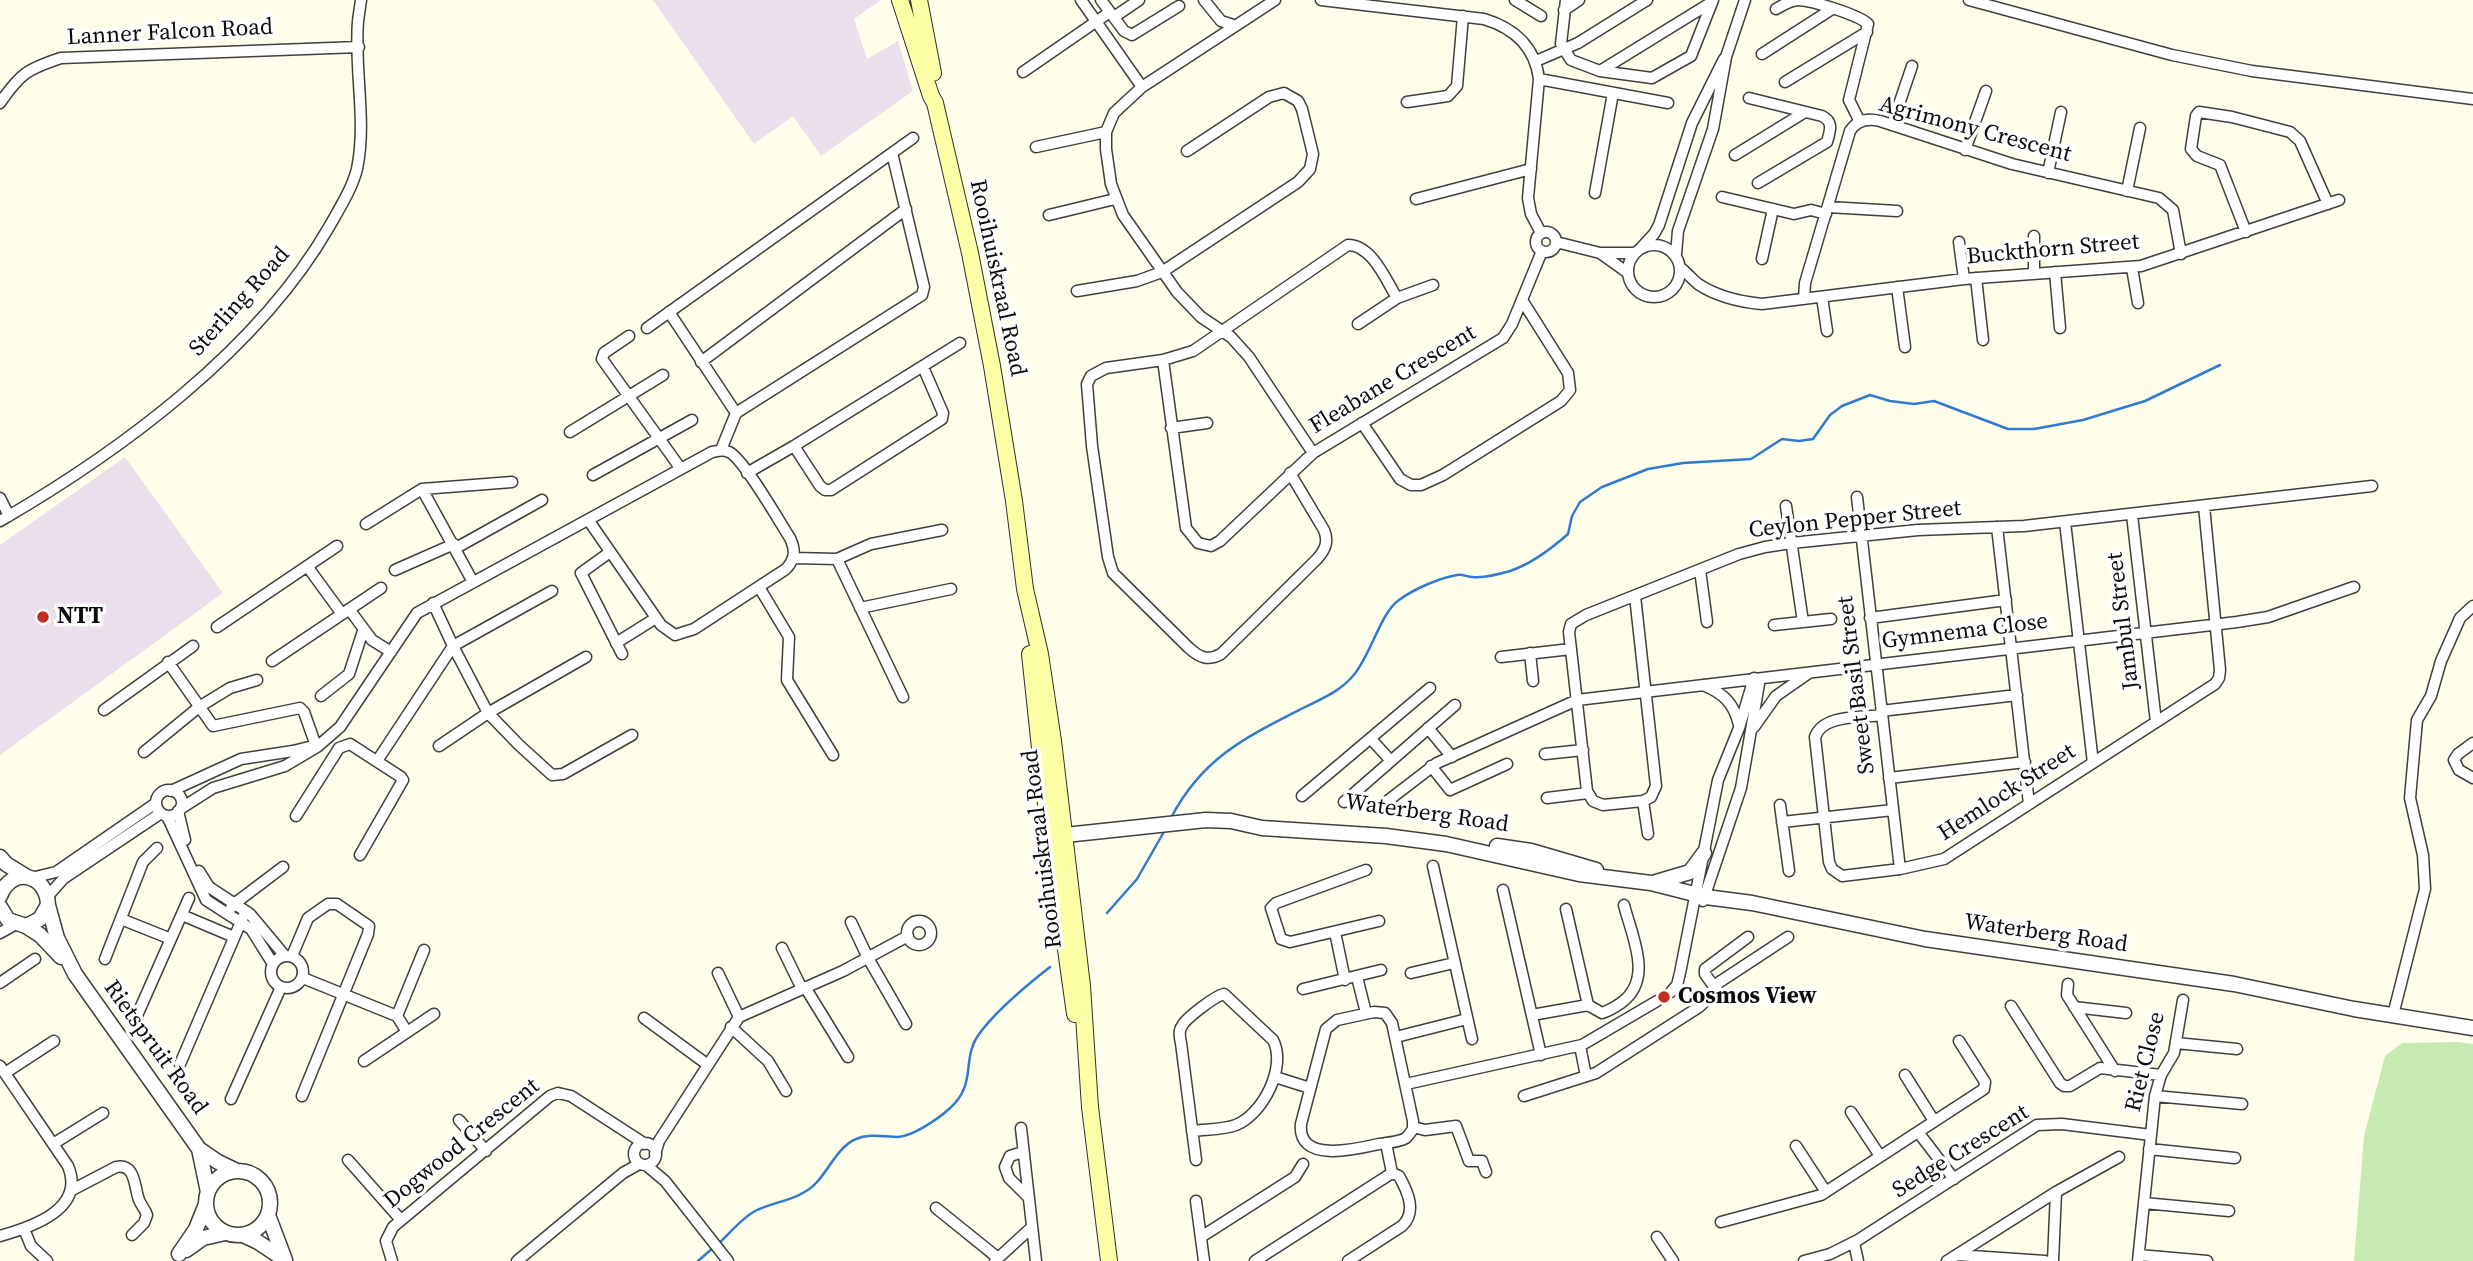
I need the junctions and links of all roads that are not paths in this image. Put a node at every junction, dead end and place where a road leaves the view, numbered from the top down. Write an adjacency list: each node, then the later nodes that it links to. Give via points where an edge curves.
1 (353, 0): 26 (street, Sterling Road)
2 (361, 0): 26 (street, Sterling Road)
3 (900, 0): 47 (main road, Rooihuiskraal Road)
4 (919, 0): 47 (main road, Rooihuiskraal Road)
5 (1081, 0): 27 (street)
6 (1101, 0): 23 (street)
7 (1139, 0): 23 (street)
8 (1204, 0): 28 (street, via 1216,17)
9 (1275, 0): 28 (street)
10 (1321, 0): 16 (street)
11 (1516, 0): 25 (street)
12 (1579, 0): 19 (street)
13 (1647, 0): 31 (street)
14 (1745, 0): 33 (street)
15 (1969, 0): 44 (street, via 2227,66)
16 (1335, 1): 18 (street)
17 (1712, 1): 36 (street); 36 (street, via 1691,56 1677,65 1652,78)
18 (1364, 2): 24 (street)
19 (1565, 5): 31 (street)
20 (1179, 6): 23 (street, via 1132,34)
21 (1776, 9): 22 (street, via 1798,0)
22 (1832, 9): 29 (street, via 1863,20); 32 (street)
23 (1112, 15): 27 (street)
24 (1463, 16): 34 (street, via 1504,26 1523,41); 45 (street, via 1457,86 1448,96)
25 (1541, 16)
26 (358, 20): 30 (street, Sterling Road)
27 (1096, 22): 37 (street); 40 (street)
28 (1233, 25): 40 (street)
29 (1867, 32): 39 (street); 51 (street, via 1849,100)
30 (359, 47): 46 (street, Lanner Falcon Road, via 61,58 29,69); 144 (street, Sterling Road, via 356,172 311,256 254,325 129,438)
31 (1563, 50): 34 (street); 36 (street, via 1575,63)
32 (1762, 54)
33 (1726, 57): 52 (street); 55 (street)
34 (1535, 61): 38 (street)
35 (1912, 66): 53 (street)
36 (1600, 71)
37 (1023, 72)
38 (1539, 79): 42 (street); 65 (street)
39 (1785, 82)
40 (1142, 87): 56 (street, via 1114,113)
41 (1986, 91): 61 (street)
42 (1613, 93): 48 (street); 69 (street)
43 (1749, 98): 49 (street)
44 (2473, 99)
45 (1407, 102)
46 (0, 103)
47 (935, 103): 251 (main road, Rooihuiskraal Road, via 992,366)
48 (1668, 103)
49 (1805, 112): 58 (street, via 1828,120); 64 (street)
50 (2061, 112): 66 (street)
51 (1860, 122): 53 (street, Agrimony Crescent); 60 (street, Agrimony Crescent, via 1852,128)
52 (1692, 123): 55 (street); 84 (street, via 1659,225)
53 (1892, 125): 61 (street, Agrimony Crescent)
54 (2140, 128): 68 (street)
55 (1713, 129): 86 (street, via 1678,231)
56 (1105, 132): 59 (street); 71 (street, Fleabane Crescent)
57 (913, 138): 63 (street)
58 (1827, 142): 60 (street); 67 (street)
59 (1036, 147)
60 (1845, 147): 75 (street, Agrimony Crescent)
61 (1965, 150): 66 (street, Agrimony Crescent)
62 (1187, 151): 91 (street, via 1269,97 1284,93 1302,109 1313,154 1310,169 1298,183)
63 (892, 153): 73 (street); 106 (street)
64 (1735, 155)
65 (1531, 169): 72 (street); 79 (street, via 1529,204)
66 (2048, 173): 68 (street, Agrimony Crescent)
67 (1758, 183)
68 (2127, 191): 87 (street, Agrimony Crescent, via 2169,205)
69 (1595, 193)
70 (1722, 197): 74 (street)
71 (1115, 199): 77 (street); 91 (street, Fleabane Crescent)
72 (1416, 199)
73 (906, 209): 117 (street); 121 (street, via 922,295)
74 (1773, 209): 75 (street, via 1794,214); 88 (street)
75 (1827, 210): 76 (street); 103 (street, Agrimony Crescent)
76 (1897, 211)
77 (1049, 215)
78 (2246, 232): 78 (street, Buckthorn Street, via 2333,202 2295,135 2199,112 2191,149 2220,165); 87 (street, Buckthorn Street)
79 (1541, 233): 81 (street, via 1550,233); 83 (street, via 1536,245)
80 (2034, 236): 94 (street)
81 (1556, 242): 83 (street, via 1551,251); 85 (street)
82 (1959, 242): 95 (street)
83 (1542, 251): 104 (street, Fleabane Crescent)
84 (1638, 251): 85 (street); 86 (street, via 1656,244); 93 (street)
85 (1600, 253): 93 (street)
86 (1676, 254): 89 (street)
87 (2181, 254): 90 (street, Buckthorn Street)
88 (1762, 259)
89 (1681, 268): 98 (street); 99 (street)
90 (2132, 268): 92 (street, Buckthorn Street); 105 (street)
91 (1162, 272): 100 (street); 111 (street, Fleabane Crescent, via 1201,317)
92 (2055, 272): 94 (street, Buckthorn Street); 109 (street)
93 (1628, 273): 98 (street, via 1642,294 1659,297)
94 (2034, 274): 95 (street, Buckthorn Street)
95 (1970, 278): 97 (street, Buckthorn Street); 113 (street)
96 (1433, 285): 102 (street)
97 (1897, 287): 101 (street, Buckthorn Street); 115 (street)
98 (1674, 288): 99 (street)
99 (1710, 290): 103 (street, Buckthorn Street, via 1759,304)
100 (1077, 291)
101 (1822, 297): 103 (street, Buckthorn Street); 110 (street)
102 (1397, 298): 107 (street); 111 (street, via 1365,249 1348,245)
103 (1804, 299)
104 (1522, 300): 124 (street, Fleabane Crescent, via 1499,342); 124 (street, via 1568,373 1570,390 1562,401 1421,485 1400,479)
105 (2138, 303)
106 (669, 312): 108 (street); 117 (street)
107 (1358, 324)
108 (648, 328)
109 (2060, 328)
110 (1827, 331)
111 (1223, 332): 116 (street, via 1193,351); 130 (street, Fleabane Crescent, via 1249,357)
112 (629, 336): 120 (street, via 602,357)
113 (1983, 340)
114 (960, 343): 118 (street)
115 (1905, 347)
116 (1163, 360): 125 (street); 132 (street, via 1106,368 1091,376 1086,393 1112,573 1196,654 1208,659 1221,654 1325,549 1324,530)
117 (701, 362): 121 (street)
118 (923, 367): 128 (street); 128 (street, via 942,419 831,490 822,489)
119 (663, 375): 120 (street)
120 (628, 397): 126 (street); 127 (street)
121 (736, 413): 129 (street)
122 (692, 420): 127 (street)
123 (1207, 423): 125 (street)
124 (1362, 423): 130 (street, Fleabane Crescent)
125 (1171, 428): 132 (street, via 1186,528 1201,545 1220,541)
126 (570, 432)
127 (661, 438): 131 (street); 134 (street)
128 (794, 446): 133 (street)
129 (721, 450): 131 (street); 133 (street, via 735,456)
130 (1313, 453): 132 (street)
131 (681, 469): 145 (street)
132 (1290, 472)
133 (747, 473): 155 (street, via 790,538)
134 (593, 475)
135 (512, 482): 137 (street)
136 (2372, 486): 142 (street, Ceylon Pepper Street)
137 (422, 489): 147 (street); 153 (street)
138 (1857, 497): 150 (street, Sweet Basil Street)
139 (0, 498): 144 (street)
140 (542, 500): 153 (street)
141 (1786, 506): 151 (street)
142 (2203, 506): 143 (street, Ceylon Pepper Street); 177 (street, Hemlock Street)
143 (2132, 515): 146 (street, Ceylon Pepper Street); 181 (street, Jambul Street)
144 (4, 518)
145 (589, 521): 154 (street); 160 (street)
146 (2065, 522): 148 (street, Ceylon Pepper Street); 182 (street)
147 (366, 524)
148 (1997, 527): 150 (street, Ceylon Pepper Street); 167 (street)
149 (942, 530): 156 (street, via 871,544)
150 (1861, 536): 151 (street, Ceylon Pepper Street); 173 (street, Sweet Basil Street)
151 (1791, 543): 159 (street, Ceylon Pepper Street, via 1753,549); 176 (street)
152 (337, 546): 157 (street)
153 (455, 546): 158 (street); 160 (street)
154 (610, 552): 172 (street); 183 (street, via 580,573)
155 (794, 558): 156 (street); 161 (street)
156 (837, 559): 170 (street)
157 (307, 566): 171 (street); 179 (street)
158 (395, 570)
159 (1700, 570): 166 (street, Ceylon Pepper Street); 175 (street)
160 (473, 582): 168 (street)
161 (759, 587): 172 (street, via 688,633 670,633); 224 (street, via 789,637 787,680)
162 (2354, 587): 177 (street, Gymnema Close, via 2268,617)
163 (381, 588): 171 (street)
164 (951, 589): 170 (street)
165 (552, 592): 185 (street)
166 (1635, 596): 187 (street, Ceylon Pepper Street, via 1576,619 1569,629); 202 (street)
167 (2006, 600): 173 (street); 186 (street)
168 (433, 603): 185 (street); 188 (street, via 410,621)
169 (2473, 606): 318 (street, via 2460,618 2431,696 2417,720 2410,798 2423,855 2425,889)
170 (860, 608): 205 (street)
171 (345, 612): 180 (street); 193 (street)
172 (656, 618): 183 (street)
173 (1870, 618): 195 (street, Sweet Basil Street)
174 (1831, 619): 176 (street)
175 (1707, 622)
176 (1802, 622): 178 (street)
177 (2217, 624): 181 (street, Gymnema Close); 213 (street, Hemlock Street, via 2219,678)
178 (1774, 625)
179 (218, 626)
180 (363, 631): 188 (street); 204 (street, via 349,674)
181 (2146, 632): 182 (street, Gymnema Close); 213 (street, Jambul Street)
182 (2079, 640): 186 (street, Gymnema Close); 229 (street)
183 (616, 643): 190 (street)
184 (193, 646): 194 (street)
185 (453, 646): 211 (street); 226 (street)
186 (2011, 648): 195 (street, Gymnema Close); 203 (street)
187 (1571, 649): 189 (street); 206 (street, Ceylon Pepper Street)
188 (391, 652): 207 (street)
189 (1530, 653): 192 (street); 199 (street)
190 (622, 654)
191 (586, 657): 211 (street)
192 (1501, 657)
193 (272, 661)
194 (168, 662): 209 (street); 210 (street)
195 (1875, 664): 196 (street, Gymnema Close); 212 (street, Sweet Basil Street)
196 (1811, 671): 197 (street, Gymnema Close); 215 (street, via 1776,696)
197 (1757, 678): 200 (street, Gymnema Close); 215 (street)
198 (257, 680): 209 (street, via 230,688)
199 (1533, 681)
200 (1701, 684): 202 (street, Gymnema Close); 215 (street, via 1729,701)
201 (1430, 688): 217 (street)
202 (1646, 691): 206 (street, Gymnema Close); 239 (street, via 1657,782 1654,793)
203 (2017, 695): 212 (street, Hemlock Street); 228 (street)
204 (321, 696)
205 (903, 697)
206 (1577, 700): 221 (street, Ceylon Pepper Street); 225 (street, Gymnema Close)
207 (354, 705): 218 (street); 244 (street, via 340,727 317,747 276,770 203,793)
208 (1455, 705): 214 (street)
209 (199, 707): 218 (street, via 215,727 300,708); 222 (street)
210 (104, 710)
211 (488, 713): 216 (street, via 557,776); 220 (street)
212 (1881, 713): 232 (street, Sweet Basil Street); 248 (street, Hemlock Street, via 1831,721 1817,731)
213 (2156, 722): 229 (street, Hemlock Street)
214 (1428, 728): 225 (street); 227 (street)
215 (1745, 730): 243 (street, via 1718,780); 246 (street, via 1741,788)
216 (632, 735)
217 (1371, 739): 227 (street); 236 (street)
218 (315, 743): 234 (street, via 242,759)
219 (2473, 743): 233 (street, via 2454,760 2459,770)
220 (439, 746)
221 (1583, 750): 223 (street); 235 (street, Ceylon Pepper Street)
222 (144, 752)
223 (1545, 754)
224 (834, 755)
225 (1452, 757): 231 (street, Gymnema Close)
226 (377, 761): 247 (street, via 351,744 343,745); 254 (street, via 401,777 402,784)
227 (1391, 761): 238 (street)
228 (2025, 762): 232 (street); 240 (street)
229 (2093, 763): 240 (street, Hemlock Street)
230 (1507, 764): 231 (street, via 1450,790)
231 (1431, 766): 242 (street, Gymnema Close)
232 (1889, 778): 245 (street, Sweet Basil Street)
233 (2473, 778)
234 (171, 790): 244 (street, via 180,797); 244 (street, via 162,792)
235 (1588, 793): 237 (street); 239 (street, via 1603,805)
236 (1302, 796)
237 (1547, 798)
238 (1344, 802)
239 (1643, 802): 250 (street)
240 (2029, 804): 259 (street, Hemlock Street, via 1944,859)
241 (1780, 805): 249 (street)
242 (1381, 806)
243 (1712, 808): 246 (street); 253 (street)
244 (169, 810): 256 (street); 262 (street, via 56,872); 268 (street, via 64,878)
245 (1893, 810): 248 (street); 259 (street, Sweet Basil Street)
246 (1732, 813): 266 (street)
247 (296, 816)
248 (1823, 818): 249 (street); 259 (street, Hemlock Street, via 1829,862 1837,873 1848,876)
249 (1782, 822): 261 (street)
250 (1648, 834)
251 (1058, 835): 263 (street, Waterberg Road, via 1183,821 1231,821 1262,828 1435,842 1579,874); 412 (main road, Rooihuiskraal Road, via 1081,1072 1090,1107)
252 (157, 848): 275 (street, via 143,862)
253 (1704, 853): 263 (street, via 1690,872); 266 (street)
254 (360, 855)
255 (0, 857): 262 (street)
256 (190, 859): 269 (street, via 205,883); 272 (street, via 206,900)
257 (1433, 866): 292 (street)
258 (283, 867): 269 (street)
259 (1900, 869)
260 (1366, 870): 279 (street, via 1272,906 1279,935 1285,941)
261 (1788, 871)
262 (29, 877): 265 (street, via 7,883); 268 (street, via 38,882)
263 (1651, 883): 266 (street, Waterberg Road)
264 (1503, 890): 317 (street)
265 (0, 896): 278 (street, via 8,920)
266 (1701, 896): 307 (street, via 1677,985); 318 (street, Waterberg Road, via 1949,943 2234,985)
267 (189, 898): 273 (street)
268 (48, 900): 278 (street, via 40,919); 297 (street, Rietspruit Road, via 57,938)
269 (234, 904): 272 (street); 274 (street)
270 (1624, 905): 311 (street, via 1640,969 1638,984 1630,996 1605,1013)
271 (1566, 909): 311 (street)
272 (228, 914): 274 (street)
273 (182, 915): 282 (street); 285 (street)
274 (243, 916): 282 (street); 288 (street, via 258,922); 293 (street)
275 (121, 919): 285 (street); 291 (street)
276 (1379, 921): 279 (street)
277 (851, 922): 289 (street)
278 (21, 925): 280 (street); 297 (street, Rietspruit Road, via 48,942)
279 (1335, 932): 300 (street)
280 (0, 933)
281 (908, 936): 289 (street)
282 (234, 937): 338 (street)
283 (1748, 937): 305 (street, via 1705,968)
284 (1788, 937): 305 (street)
285 (171, 939): 323 (street)
286 (782, 948): 304 (street)
287 (424, 950): 319 (street)
288 (288, 956): 293 (street); 299 (street, via 302,964); 308 (street, via 308,918 328,904 337,904 366,923 370,930)
289 (868, 958): 304 (street); 324 (street)
290 (35, 959): 301 (street)
291 (104, 959)
292 (1454, 963): 296 (street); 322 (street)
293 (273, 964): 303 (street, via 272,977)
294 (1381, 970): 298 (street)
295 (718, 973): 320 (street)
296 (1411, 973)
297 (75, 974): 366 (street, Rietspruit Road)
298 (1357, 977): 300 (street); 314 (street)
299 (303, 978): 303 (street, via 294,987); 308 (street)
300 (1345, 979): 306 (street)
301 (0, 983)
302 (2068, 984): 313 (street, via 2067,995)
303 (281, 987): 352 (street)
304 (804, 988): 320 (street); 336 (street)
305 (1715, 988): 344 (street, via 1699,1007)
306 (1303, 989)
307 (1671, 992)
308 (342, 994): 319 (street); 349 (street)
309 (2183, 1000): 332 (street, Riet Close)
310 (1657, 1001): 333 (street)
311 (1588, 1005): 317 (street)
312 (2011, 1006): 341 (street, via 2062,1085 2070,1086 2100,1068)
313 (2074, 1007): 315 (street); 341 (street)
314 (1366, 1013): 328 (street, via 1388,1016); 347 (street, via 1337,1020 1326,1028)
315 (2126, 1013)
316 (434, 1014): 327 (street)
317 (1532, 1015): 335 (street)
318 (2393, 1015): 326 (street, Waterberg Road)
319 (397, 1016): 327 (street)
320 (739, 1017): 325 (street)
321 (643, 1018): 339 (street)
322 (1467, 1019): 328 (street); 329 (street)
323 (135, 1020)
324 (906, 1024)
325 (731, 1027): 339 (street); 348 (street, via 768,1061)
326 (2473, 1028)
327 (407, 1032): 337 (street)
328 (1396, 1037): 346 (street)
329 (1472, 1039)
330 (54, 1041): 340 (street)
331 (1959, 1041): 357 (street, via 1986,1087)
332 (2176, 1044): 334 (street); 343 (street, Riet Close)
333 (1580, 1046): 335 (street); 344 (street)
334 (2237, 1049)
335 (1541, 1055): 346 (street)
336 (848, 1057)
337 (364, 1061)
338 (180, 1064)
339 (708, 1065): 370 (street)
340 (2, 1070): 364 (street)
341 (2115, 1071): 343 (street)
342 (1905, 1075): 357 (street)
343 (2161, 1075): 351 (street, Riet Close)
344 (1586, 1076): 350 (street)
345 (1275, 1077): 347 (street); 360 (street, via 1257,1109 1242,1122); 360 (street, via 1275,1045 1270,1037 1226,995 1216,997 1180,1031)
346 (1406, 1084): 358 (street)
347 (1310, 1088): 363 (street, via 1301,1128 1306,1143 1338,1152)
348 (786, 1091)
349 (302, 1096)
350 (1524, 1096)
351 (2155, 1096): 353 (street); 362 (street, Riet Close)
352 (231, 1099)
353 (2242, 1104)
354 (1851, 1112): 371 (street)
355 (103, 1113): 364 (street)
356 (458, 1120): 368 (street)
357 (1934, 1121): 361 (street)
358 (1413, 1127): 363 (street, via 1405,1138); 378 (street, via 1456,1126 1469,1161 1482,1161)
359 (1021, 1128): 369 (street)
360 (1192, 1131): 375 (street)
361 (1918, 1132): 371 (street); 380 (street)
362 (2151, 1135): 367 (street); 380 (street, Sedge Crescent, via 2042,1124)
363 (1386, 1143): 379 (street)
364 (53, 1144): 381 (street, via 71,1172)
365 (1796, 1146): 382 (street)
366 (199, 1149): 377 (street, Rietspruit Road); 384 (street, Rietspruit Road)
367 (2149, 1149): 373 (street); 387 (street)
368 (486, 1151): 370 (street, Dogwood Crescent, via 558,1093 571,1096 625,1131); 391 (street, Dogwood Crescent)
369 (1023, 1152): 385 (street); 385 (street, via 1010,1156 1005,1167 1009,1178)
370 (646, 1153): 402 (street, Dogwood Crescent); 410 (street)
371 (1880, 1156): 382 (street)
372 (2119, 1157): 383 (street)
373 (2235, 1158)
374 (348, 1160): 391 (street)
375 (1196, 1160)
376 (1303, 1164): 399 (street, via 1295,1177)
377 (237, 1171): 384 (street, via 220,1177); 390 (street, via 252,1174 266,1187 271,1201)
378 (1486, 1172)
379 (1392, 1173): 414 (street); 415 (street, via 1409,1195 1407,1222)
380 (1954, 1178): 401 (street, Sedge Crescent)
381 (72, 1190): 394 (street, via 61,1207); 396 (street, via 116,1167 127,1168 147,1214)
382 (1826, 1192): 392 (street)
383 (2056, 1192): 404 (street); 420 (street)
384 (207, 1197): 395 (street, via 211,1221); 403 (street, via 196,1229)
385 (1029, 1198): 393 (street)
386 (1196, 1201): 399 (street)
387 (2144, 1203): 389 (street); 405 (street)
388 (936, 1208): 406 (street)
389 (2229, 1211)
390 (268, 1215): 398 (street, via 260,1227); 408 (street)
391 (401, 1220): 409 (street, Dogwood Crescent, via 387,1237)
392 (1721, 1222)
393 (1032, 1227): 406 (street); 411 (street)
394 (24, 1229): 397 (street); 407 (street, via 31,1246)
395 (225, 1233): 398 (street); 403 (street, via 204,1238)
396 (132, 1235)
397 (0, 1236)
398 (243, 1236): 408 (street)
399 (1201, 1237): 413 (street)
400 (1657, 1237): 416 (street)
401 (1854, 1243): 417 (street, Sedge Crescent); 418 (street)
402 (726, 1257)
403 (176, 1258)
404 (1952, 1258): 419 (street)
405 (2139, 1258): 421 (street)
406 (996, 1260)
407 (47, 1261)
408 (285, 1261)
409 (392, 1261)
410 (517, 1261)
411 (1036, 1261)
412 (1109, 1261)
413 (1204, 1261)
414 (1255, 1261)
415 (1348, 1261)
416 (1673, 1261)
417 (1804, 1261)
418 (1858, 1261)
419 (2045, 1261)
420 (2053, 1261)
421 (2207, 1261)

